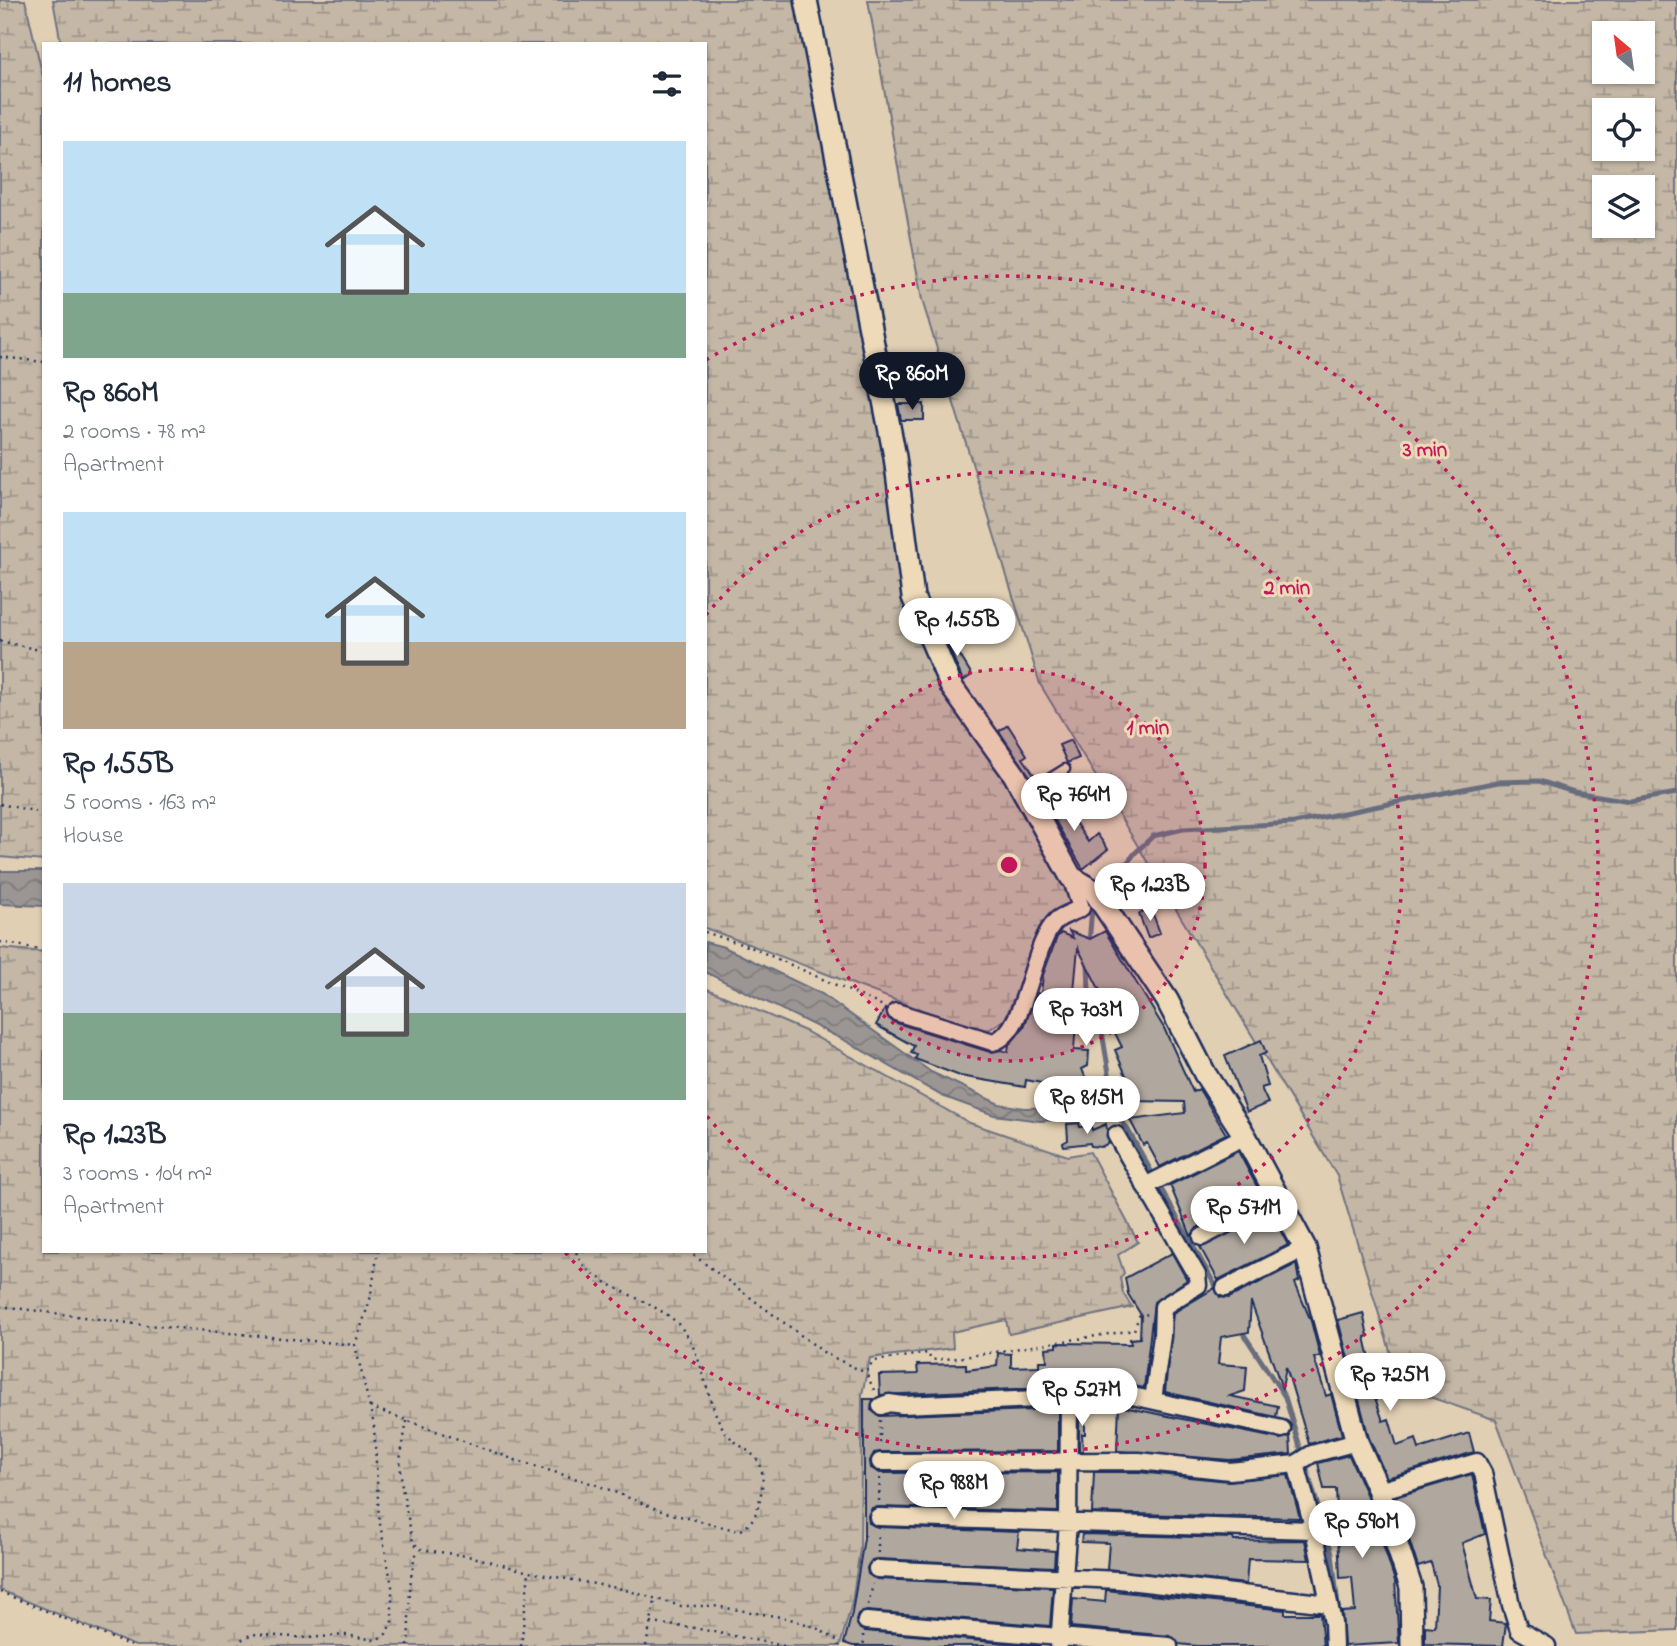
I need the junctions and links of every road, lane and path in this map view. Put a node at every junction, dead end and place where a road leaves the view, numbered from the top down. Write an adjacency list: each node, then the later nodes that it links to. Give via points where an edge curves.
1 (806, 0): 7 (street, via 892,443 913,597 951,686)
2 (0, 357): 3 (path)
3 (42, 362)
4 (0, 641): 5 (path)
5 (42, 651)
6 (1065, 769): 7 (lane)
7 (1025, 793): 10 (street)
8 (0, 804): 9 (path)
9 (42, 813)
10 (1072, 877): 14 (street, via 1081,908 1056,921 1004,1036 993,1042); 16 (street, via 1099,899 1167,1000 1205,1074)
11 (707, 933): 14 (path, via 753,948)
12 (0, 942): 13 (path)
13 (42, 950)
14 (896, 1012)
15 (1116, 1135): 17 (street)
16 (1245, 1136): 17 (street); 18 (street)
17 (1154, 1182): 26 (street, via 1198,1284)
18 (1277, 1198): 19 (street); 20 (street)
19 (1202, 1237)
20 (1305, 1248): 24 (street); 35 (street)
21 (378, 1253): 27 (path, via 370,1300)
22 (577, 1253): 33 (path, via 601,1278 678,1323 691,1343 720,1423 761,1465 757,1512 747,1527 739,1531 664,1513 597,1485)
23 (691, 1253): 28 (path, via 826,1354)
24 (1225, 1287)
25 (0, 1306): 27 (path)
26 (1162, 1310): 28 (path, via 1139,1317 1135,1330 957,1358 931,1360 928,1353 886,1358 869,1366); 30 (street)
27 (355, 1345): 32 (path)
28 (866, 1373): 31 (path)
29 (1069, 1396): 30 (street, via 1128,1395); 31 (street); 36 (street)
30 (1153, 1401): 34 (street)
31 (881, 1406): 38 (path)
32 (370, 1407): 33 (path); 54 (path, via 379,1519 392,1586 392,1621 386,1634 376,1640 252,1634)
33 (407, 1421): 43 (path, via 400,1460 402,1488 413,1542)
34 (1282, 1429)
35 (1357, 1442): 37 (street); 39 (street)
36 (1068, 1460): 37 (street, via 1139,1461 1230,1471); 38 (street); 41 (street)
37 (1303, 1460): 42 (street)
38 (880, 1462): 40 (path)
39 (1379, 1491): 62 (street, via 1411,1587); 63 (street, via 1477,1462 1520,1630)
40 (878, 1517): 41 (street)
41 (1068, 1522): 42 (street); 46 (street)
42 (1314, 1530): 49 (street)
43 (420, 1549): 45 (path); 55 (path, via 412,1568)
44 (877, 1569): 46 (street)
45 (529, 1572): 48 (path, via 622,1589); 56 (path)
46 (1062, 1577): 49 (street); 52 (street)
47 (0, 1592): 53 (path)
48 (655, 1601): 51 (path); 59 (path, via 787,1618 815,1627)
49 (1329, 1604): 61 (street)
50 (866, 1621): 52 (street)
51 (651, 1623): 57 (path); 58 (path)
52 (1060, 1642): 60 (street)
53 (131, 1646)
54 (239, 1646)
55 (408, 1646)
56 (521, 1646)
57 (646, 1646)
58 (785, 1646)
59 (839, 1646)
60 (1169, 1646)
61 (1334, 1646)
62 (1412, 1646)
63 (1547, 1646)

